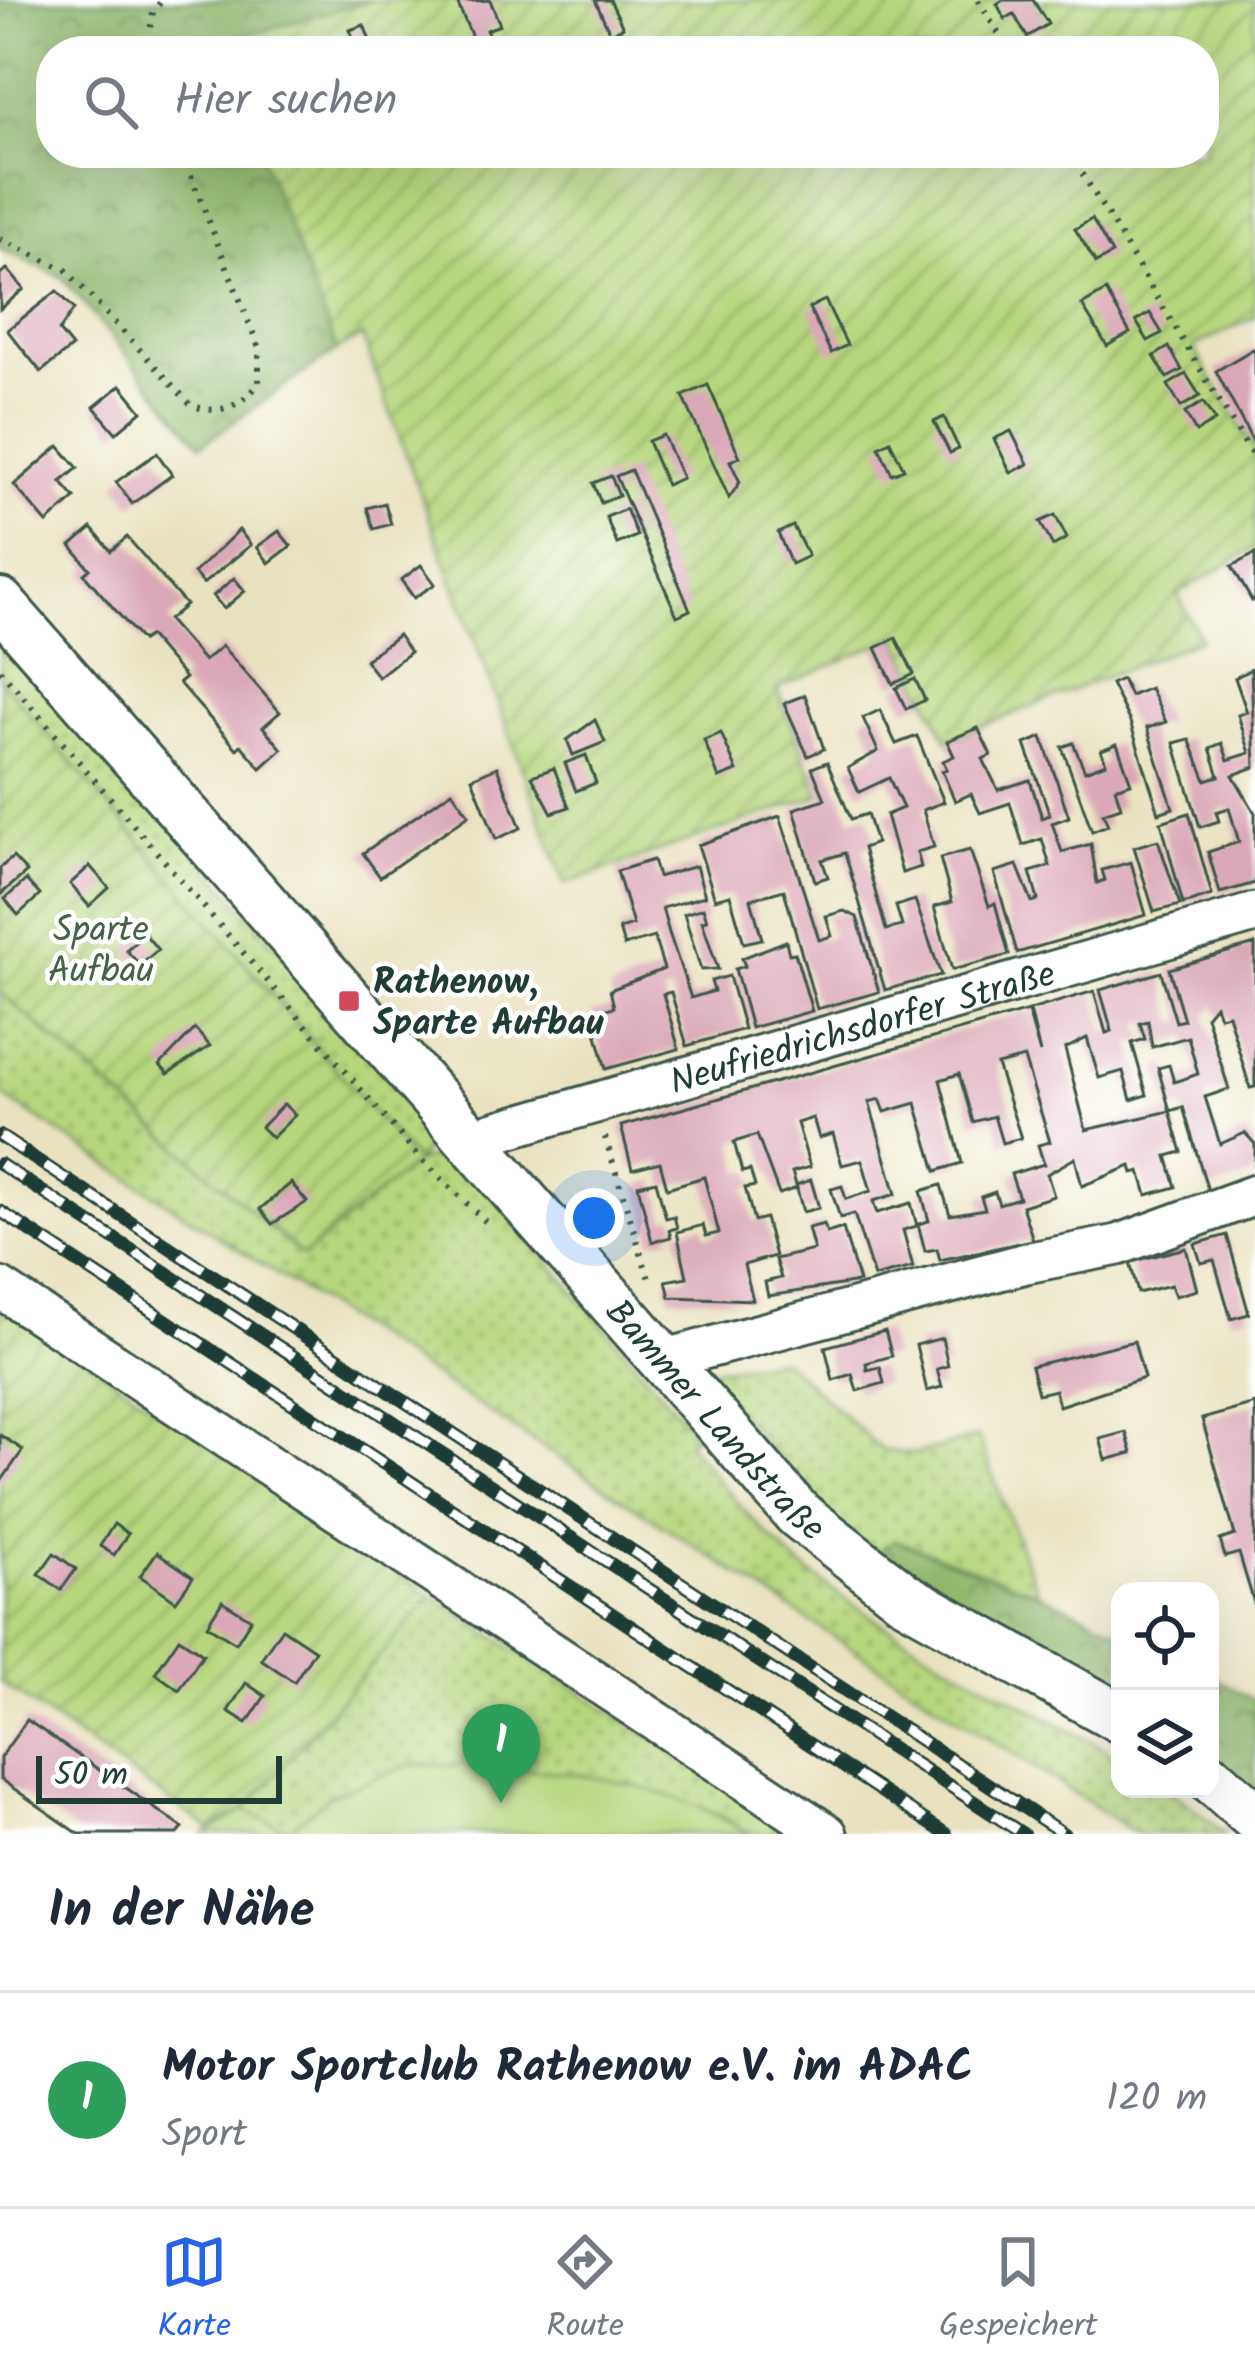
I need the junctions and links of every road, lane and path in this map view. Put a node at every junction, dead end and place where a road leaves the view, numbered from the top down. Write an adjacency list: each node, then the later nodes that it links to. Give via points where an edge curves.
1 (162, 0): 3 (path)
2 (979, 0): 4 (path)
3 (150, 36)
4 (1000, 36)
5 (188, 168): 7 (path, via 259,348 259,382 241,404 208,412 190,404 66,270)
6 (1079, 168): 8 (path)
7 (0, 239)
8 (1255, 460)
9 (0, 602): 12 (main road, Bammer Landstraße)
10 (0, 670): 14 (path)
11 (1255, 913): 12 (street, Neufriedrichsdorfer Straße)
12 (467, 1141): 18 (main road, Bammer Landstraße)
13 (610, 1155): 17 (path)
14 (419, 1156)
15 (1255, 1195): 18 (street, via 1118,1245)
16 (0, 1288): 22 (street)
17 (653, 1295)
18 (659, 1361): 19 (main road, Bammer Landstraße, via 798,1514 855,1563)
19 (1111, 1713)
20 (1219, 1785): 21 (main road)
21 (1255, 1817)
22 (827, 1834)

